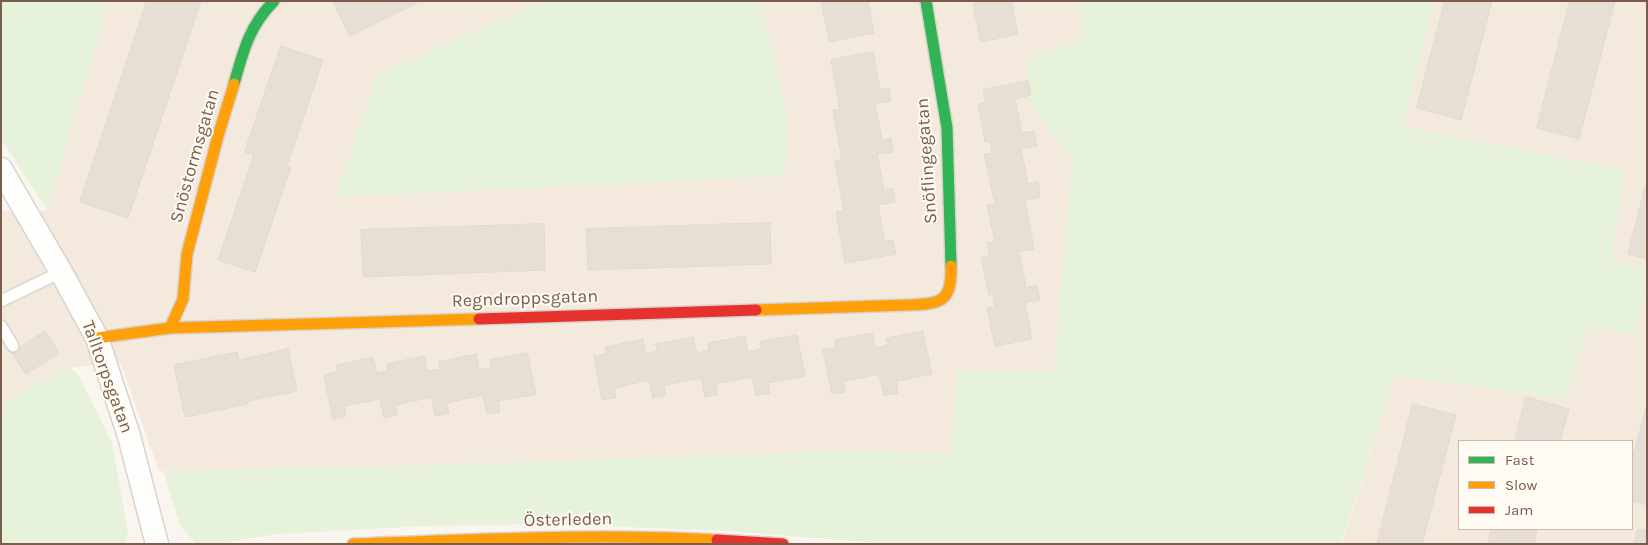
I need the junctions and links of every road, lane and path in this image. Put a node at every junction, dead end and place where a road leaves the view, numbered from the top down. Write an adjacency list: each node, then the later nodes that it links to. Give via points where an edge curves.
1 (274, 1): 8 (street, Snöstormsgatan, via 248,37 187,254 183,299)
2 (926, 1): 5 (street, Snöflingegatan, via 947,128)
3 (1, 168): 4 (street, Talltorpsgatan)
4 (61, 272): 6 (lane); 9 (street, Talltorpsgatan)
5 (950, 290): 8 (street, Regndroppsgatan, via 943,299 931,303 887,306)
6 (1, 301)
7 (1, 326): 10 (lane)
8 (170, 328): 9 (street, Regndroppsgatan)
9 (96, 338): 11 (street, Talltorpsgatan, via 129,436)
10 (13, 346)
11 (157, 544)
12 (353, 544): 13 (street, Österleden, via 667,537)
13 (783, 544)

